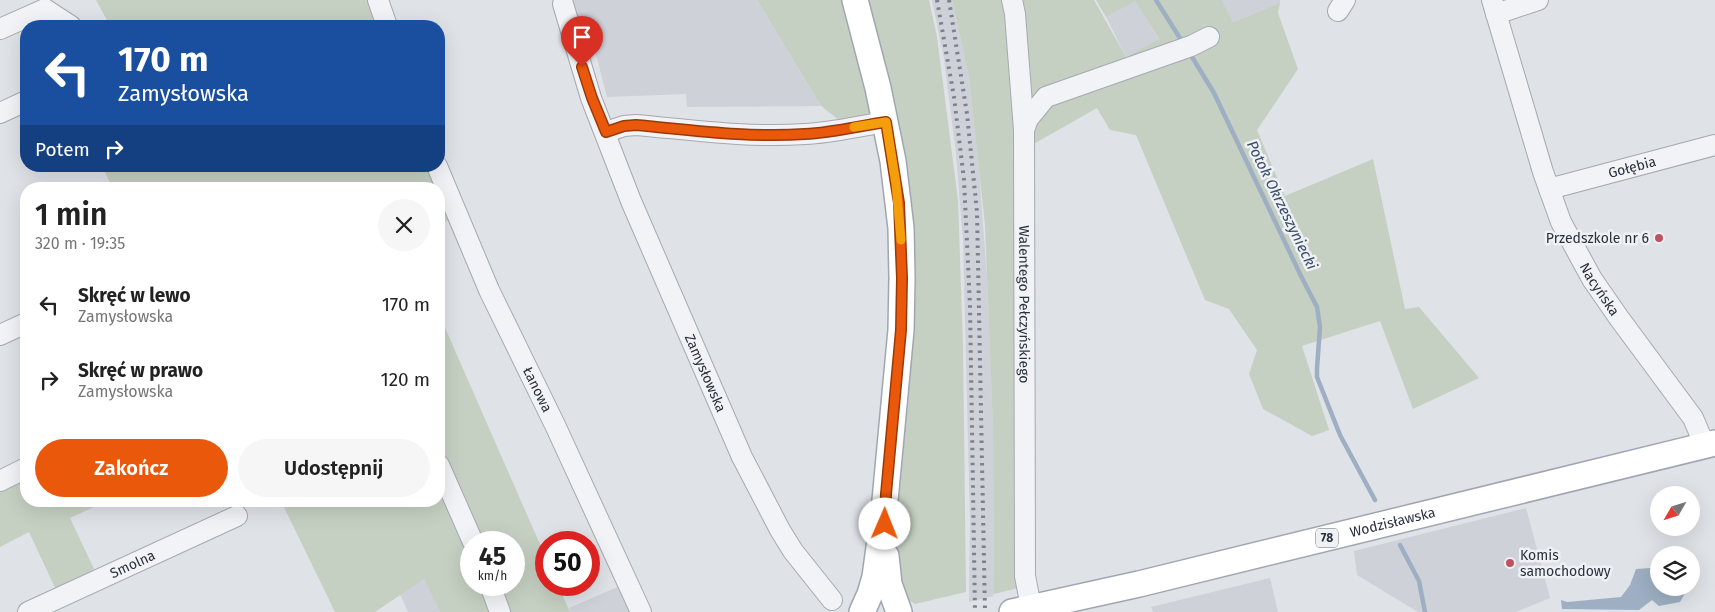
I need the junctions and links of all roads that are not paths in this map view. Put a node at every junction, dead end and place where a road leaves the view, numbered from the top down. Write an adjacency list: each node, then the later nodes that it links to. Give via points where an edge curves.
1 (378, 0): 9 (street)
2 (855, 0): 17 (main road)
3 (1012, 0): 13 (street, Walentego Pełczyńskiego)
4 (1538, 0): 6 (street)
5 (563, 4): 19 (street, Zamysłowska)
6 (1494, 7): 22 (street, Nacyńska)
7 (21, 20): 8 (street, via 45,10)
8 (61, 20)
9 (385, 20)
10 (20, 21): 11 (street)
11 (0, 29)
12 (1209, 37): 14 (street)
13 (1020, 78): 14 (street); 18 (street, Walentego Pełczyńskiego)
14 (1046, 97): 18 (street, via 1028,119)
15 (20, 104): 16 (street)
16 (0, 113)
17 (886, 122): 19 (street, via 807,134 729,134 636,125); 29 (main road, via 899,203 902,278 901,330)
18 (1024, 130): 34 (street, Walentego Pełczyńskiego)
19 (606, 132): 33 (street, Zamysłowska, via 631,200 742,457 780,530)
20 (1715, 145): 22 (street, Gołębia)
21 (445, 185): 37 (street, Łanowa, via 489,290)
22 (1549, 190): 25 (street, Nacyńska, via 1561,222 1592,279)
23 (20, 326): 24 (street)
24 (0, 335)
25 (1710, 444): 34 (main road, Wodzisławska / 78)
26 (20, 471): 28 (street)
27 (445, 479): 31 (street)
28 (0, 481)
29 (884, 511): 38 (main road, via 875,577); 41 (main road, via 887,576)
30 (237, 516): 35 (street, Smolna)
31 (468, 531)
32 (494, 596): 36 (street)
33 (832, 600)
34 (1025, 611)
35 (28, 612)
36 (500, 612)
37 (641, 612)
38 (862, 612)
39 (866, 612): 40 (main road, via 882,609)
40 (894, 612)
41 (899, 612)

